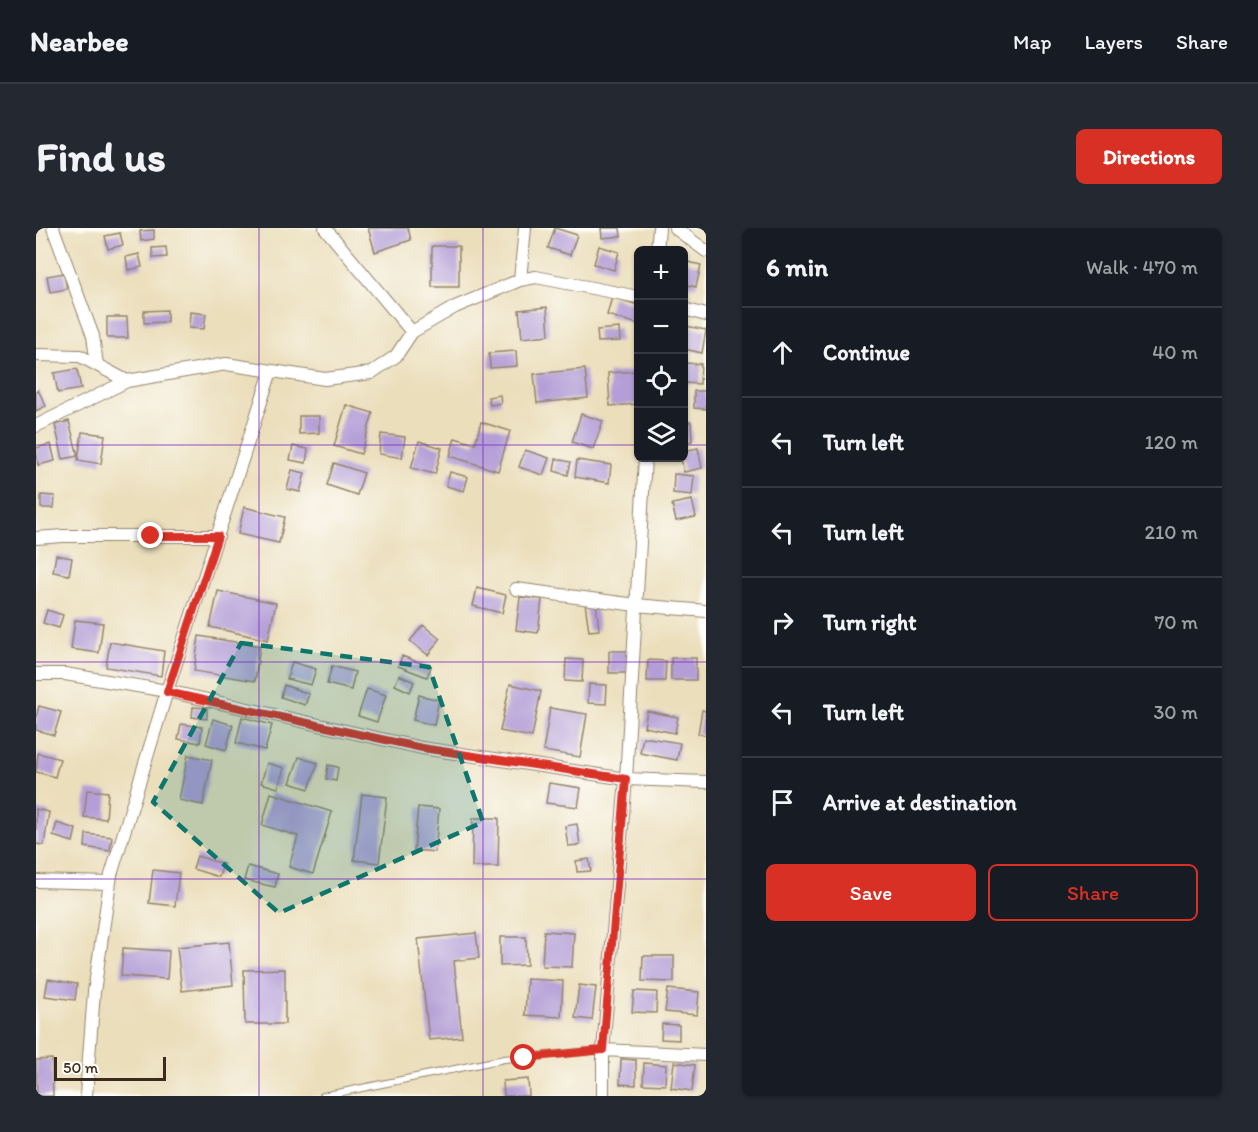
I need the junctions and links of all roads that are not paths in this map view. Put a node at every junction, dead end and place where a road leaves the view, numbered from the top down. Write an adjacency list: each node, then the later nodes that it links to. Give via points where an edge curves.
1 (53, 228): 14 (street, via 93,336)
2 (325, 228): 12 (street)
3 (525, 228): 8 (street)
4 (659, 228): 6 (street)
5 (675, 228): 7 (street)
6 (657, 246)
7 (706, 251)
8 (520, 280): 9 (street, via 536,277); 12 (street, via 455,307)
9 (634, 296)
10 (688, 310): 11 (street)
11 (706, 315)
12 (412, 332): 15 (street, via 396,356 371,373 325,380)
13 (36, 355): 14 (street, via 80,356)
14 (97, 365): 16 (street)
15 (271, 371): 16 (street, via 226,364); 19 (street)
16 (127, 381): 17 (street)
17 (36, 426)
18 (645, 462): 22 (street)
19 (218, 536): 20 (street); 25 (street)
20 (36, 538)
21 (516, 589): 22 (street)
22 (636, 605): 23 (street); 26 (street)
23 (706, 611)
24 (36, 674): 25 (street, via 66,674)
25 (167, 692): 26 (street, via 422,748); 29 (street)
26 (626, 779): 27 (street); 30 (street)
27 (706, 782)
28 (36, 881): 29 (street)
29 (110, 883): 32 (street, via 94,992)
30 (603, 1050): 31 (street); 33 (lane, via 504,1059); 34 (street)
31 (706, 1055)
32 (86, 1096)
33 (323, 1096)
34 (603, 1096)

